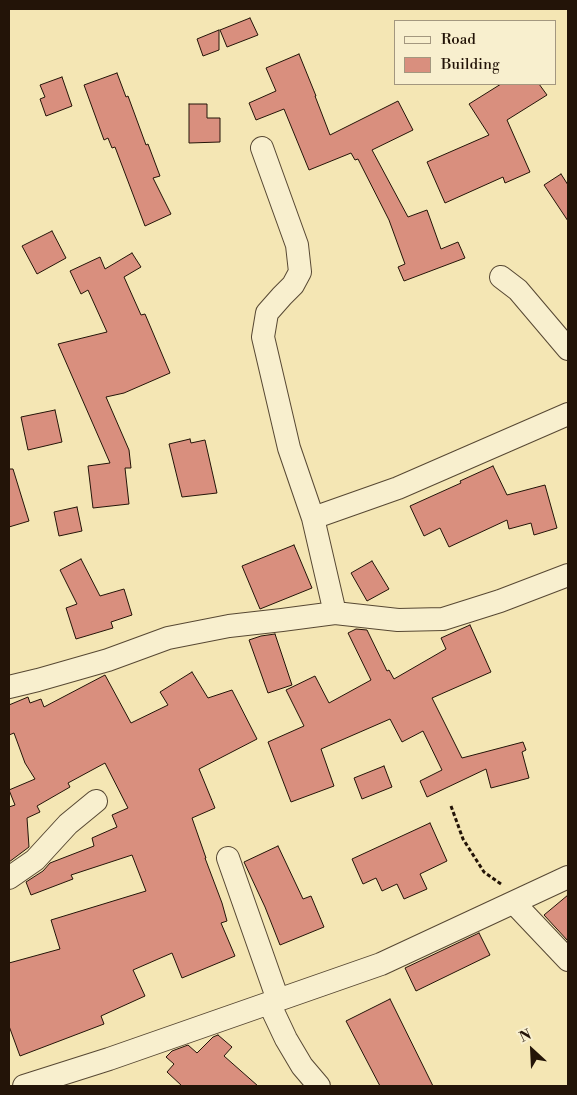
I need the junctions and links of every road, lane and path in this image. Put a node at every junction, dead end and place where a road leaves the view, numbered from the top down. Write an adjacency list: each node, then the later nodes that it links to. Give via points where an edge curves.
1 (262, 148): 5 (street, via 297,245 300,272 267,313 264,337 289,448)
2 (501, 277): 3 (street, via 518,290)
3 (568, 349)
4 (568, 414): 5 (street, via 398,488)
5 (313, 518): 7 (street)
6 (568, 575): 7 (street, via 443,619 398,620)
7 (335, 613): 8 (street, via 229,626 168,638 108,660)
8 (9, 686)
9 (96, 801): 13 (street, via 68,824 35,860)
10 (451, 806): 14 (path, via 463,839 484,872)
11 (228, 858): 16 (street)
12 (568, 877): 14 (street)
13 (9, 878)
14 (518, 901): 15 (street); 16 (street, via 381,964)
15 (568, 960)
16 (274, 1001): 17 (street); 18 (street, via 286,1039)
17 (24, 1086)
18 (319, 1086)

